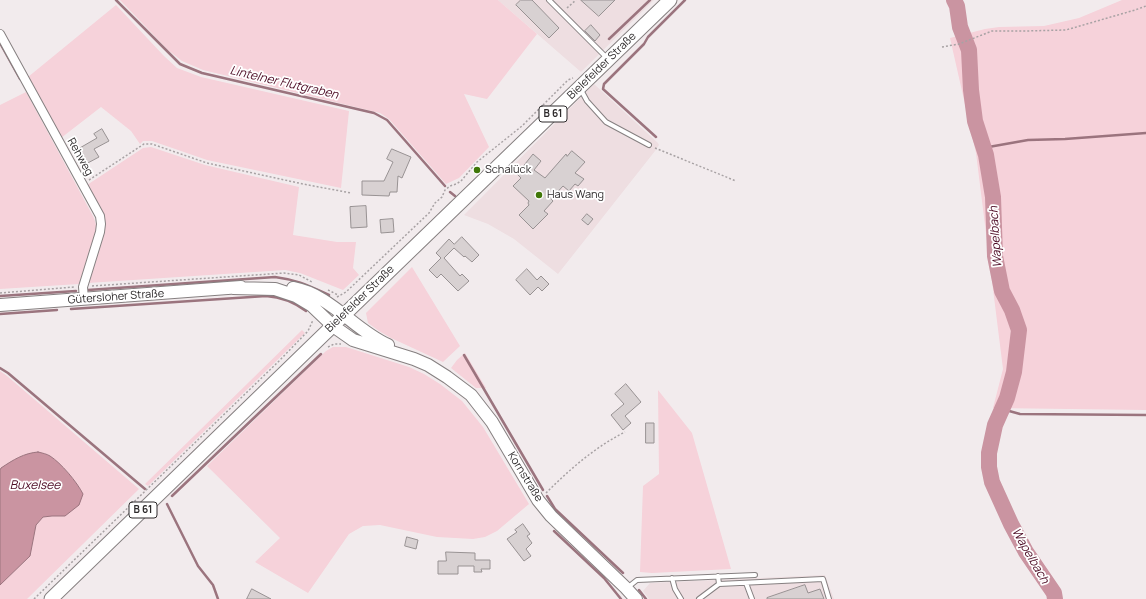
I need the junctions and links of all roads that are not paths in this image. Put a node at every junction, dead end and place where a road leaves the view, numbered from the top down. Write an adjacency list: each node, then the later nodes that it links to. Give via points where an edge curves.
1 (549, 0): 4 (lane)
2 (670, 0): 4 (main road, Bielefelder Straße / B 61)
3 (0, 34): 8 (street, Rehweg, via 100,216 100,232 83,287)
4 (608, 60): 5 (main road, Bielefelder Straße / B 61)
5 (576, 83): 6 (lane, via 587,101 606,122); 10 (main road, Bielefelder Straße / B 61)
6 (649, 145)
7 (233, 288): 8 (street, Gütersloher Straße); 10 (street, Gütersloher Straße, via 276,285 298,289 317,297); 11 (street, Gütersloher Straße, via 275,289 296,296 311,305)
8 (84, 299): 9 (street, Gütersloher Straße)
9 (0, 305)
10 (344, 315): 11 (main road, Bielefelder Straße / B 61); 12 (street, Kornstraße, via 361,330)
11 (333, 326): 12 (street, Kornstraße, via 353,340); 19 (main road, Bielefelder Straße / B 61)
12 (414, 359): 18 (street, Kornstraße, via 471,395 488,417 538,500 556,521)
13 (755, 575): 14 (lane)
14 (718, 576): 15 (lane); 17 (lane)
15 (672, 578): 18 (lane, via 637,580); 21 (lane, via 674,589)
16 (746, 583): 17 (lane); 23 (lane); 24 (lane, via 823,579)
17 (719, 584): 22 (lane)
18 (626, 588): 20 (street, Kornstraße)
19 (51, 599)
20 (636, 599)
21 (682, 599)
22 (700, 599)
23 (752, 599)
24 (829, 599)

